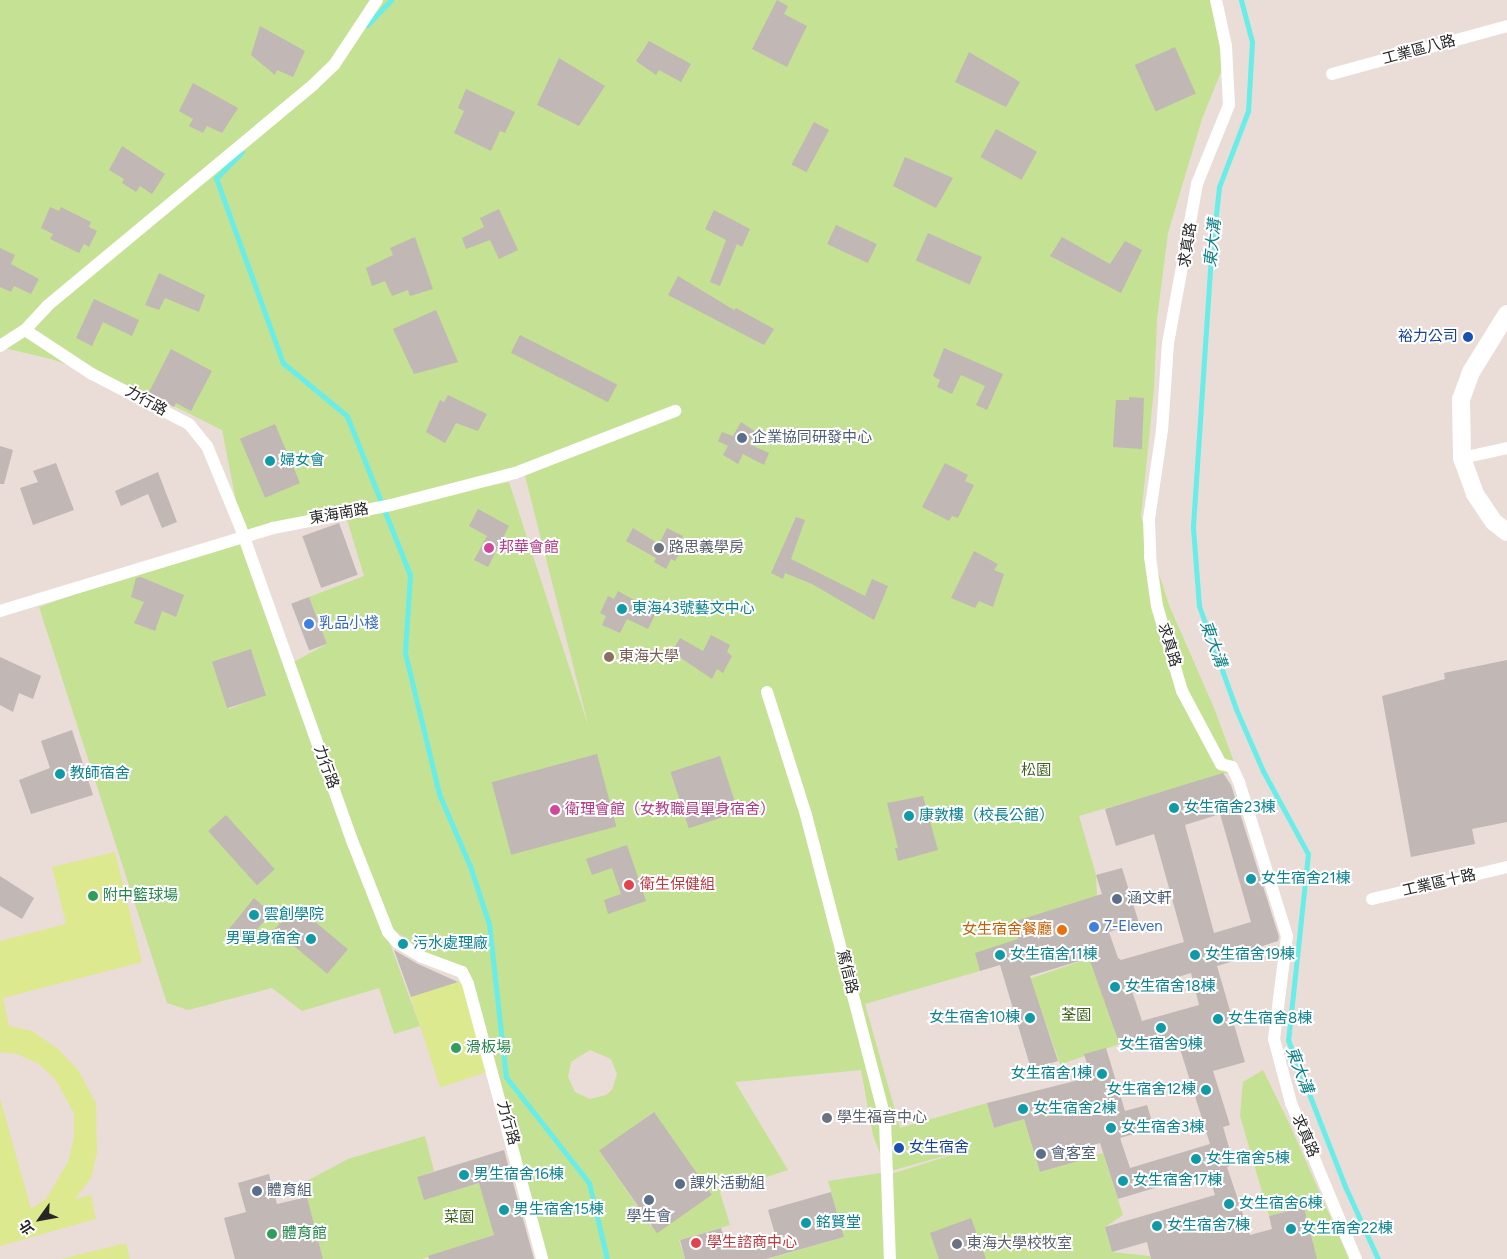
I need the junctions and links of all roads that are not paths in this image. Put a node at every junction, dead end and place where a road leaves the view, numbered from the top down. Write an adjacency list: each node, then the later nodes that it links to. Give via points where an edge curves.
1 (376, 0): 6 (street, via 334,65 313,85 47,306)
2 (1216, 0): 19 (street, 求真路, via 1226,46 1229,105 1197,184 1168,343 1162,430 1149,519 1150,556 1157,606 1182,691 1221,764 1232,767 1239,782 1287,936 1274,1039 1291,1103)
3 (1507, 26): 4 (street, 工業區八路)
4 (1332, 74)
5 (1507, 314): 10 (street, via 1471,372 1461,399)
6 (25, 330): 7 (street); 12 (street, 力行路, via 92,374 199,433)
7 (1, 347)
8 (676, 411): 12 (street, 東海南路, via 516,473 391,505)
9 (1507, 448): 10 (street)
10 (1462, 458): 11 (street, via 1475,494 1494,522)
11 (1507, 532)
12 (244, 536): 13 (street, 東海南路); 17 (street, 力行路, via 388,932 397,942 422,957 462,972 468,984)
13 (0, 611)
14 (767, 692): 18 (street, 篤信路, via 806,815 885,1119)
15 (1507, 867): 16 (street, 工業區十路)
16 (1372, 899)
17 (542, 1259)
18 (890, 1259)
19 (1356, 1259)

